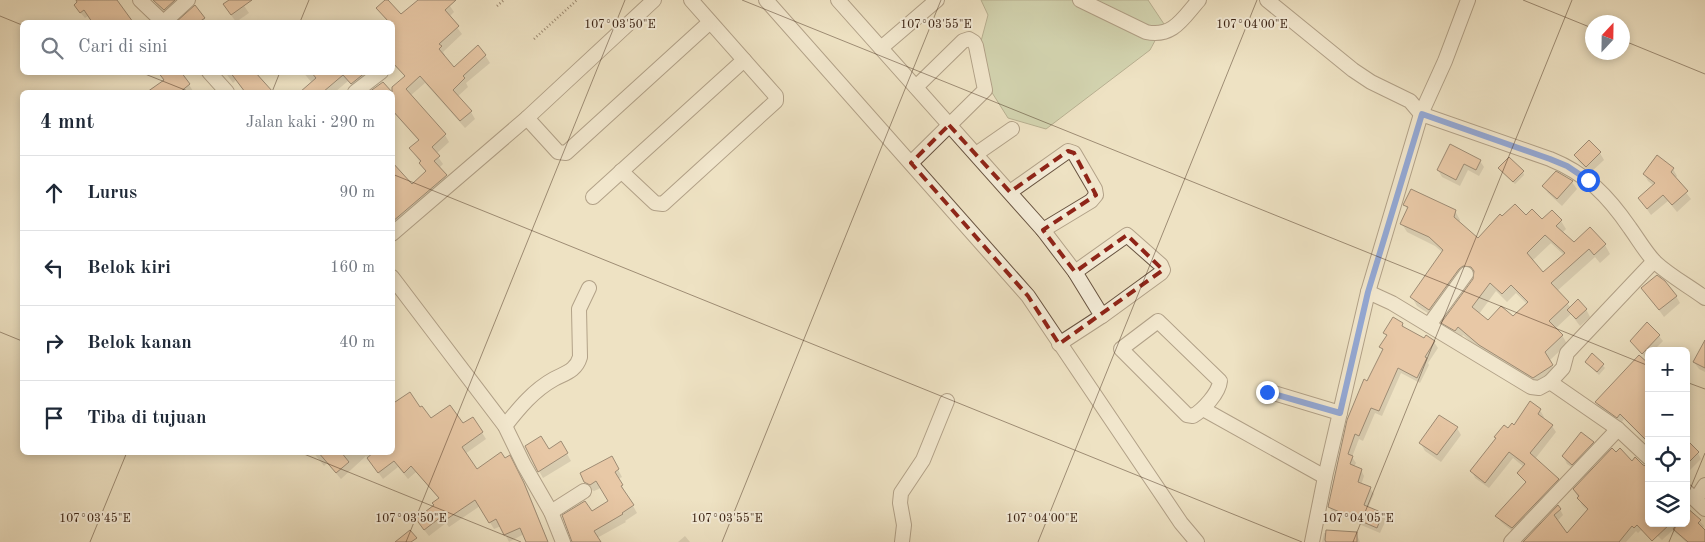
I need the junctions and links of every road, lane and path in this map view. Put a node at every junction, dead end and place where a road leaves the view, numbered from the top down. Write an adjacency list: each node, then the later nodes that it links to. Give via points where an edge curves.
1 (140, 0): 15 (street)
2 (188, 0): 16 (street)
3 (504, 0): 14 (path)
4 (577, 0): 18 (path)
5 (654, 0): 27 (street)
6 (691, 0): 17 (street)
7 (766, 0): 31 (street)
8 (937, 0): 19 (street)
9 (1080, 0): 10 (street, via 1156,34 1174,28)
10 (1199, 0)
11 (1267, 0): 26 (street, via 1353,70 1410,101)
12 (1468, 0): 26 (street)
13 (847, 3): 19 (street)
14 (497, 6)
15 (161, 20)
16 (165, 20)
17 (710, 22): 20 (street); 27 (street, via 566,153 558,152)
18 (534, 39)
19 (881, 48): 23 (street)
20 (744, 60): 32 (street); 32 (street, via 776,96 776,101 663,204 658,204)
21 (212, 75): 24 (street)
22 (377, 75): 25 (street)
23 (916, 88): 28 (street); 28 (street, via 964,41 974,42 985,90)
24 (225, 90)
25 (358, 90)
26 (1422, 114): 37 (street, via 1567,166 1608,198); 42 (street)
27 (527, 118): 36 (street)
28 (950, 125): 30 (street); 31 (street)
29 (1012, 129): 30 (street)
30 (976, 154): 33 (street)
31 (911, 163): 46 (street, via 1017,282)
32 (621, 171): 34 (street)
33 (1010, 192): 35 (street); 35 (street, via 1068,151 1074,153 1096,195)
34 (593, 197)
35 (1043, 230): 38 (street)
36 (395, 231)
37 (1654, 261): 43 (street); 47 (street, via 1566,353 1562,368)
38 (1075, 272): 44 (street); 44 (street, via 1127,235 1161,266 1161,273)
39 (1466, 274): 45 (street)
40 (395, 281): 52 (street)
41 (589, 288): 52 (street, via 579,309 578,364 531,396)
42 (1368, 292): 45 (street); 51 (street)
43 (1705, 298)
44 (1102, 316): 46 (street)
45 (1429, 325): 47 (street, via 1531,387 1539,388)
46 (1059, 344): 62 (street)
47 (1550, 382): 53 (street)
48 (1267, 392): 51 (street)
49 (947, 400): 61 (street, via 923,460 901,493)
50 (1203, 409): 50 (street, via 1220,381 1158,321 1121,349 1187,415 1192,416); 55 (street)
51 (1340, 413): 55 (street)
52 (505, 426): 59 (street)
53 (1618, 429): 54 (street); 64 (street)
54 (1645, 454)
55 (1325, 477): 63 (street)
56 (1705, 485): 58 (street)
57 (584, 491): 59 (street)
58 (1696, 499)
59 (550, 512): 60 (street)
60 (564, 542)
61 (902, 542)
62 (1196, 542)
63 (1312, 542)
64 (1511, 542)

